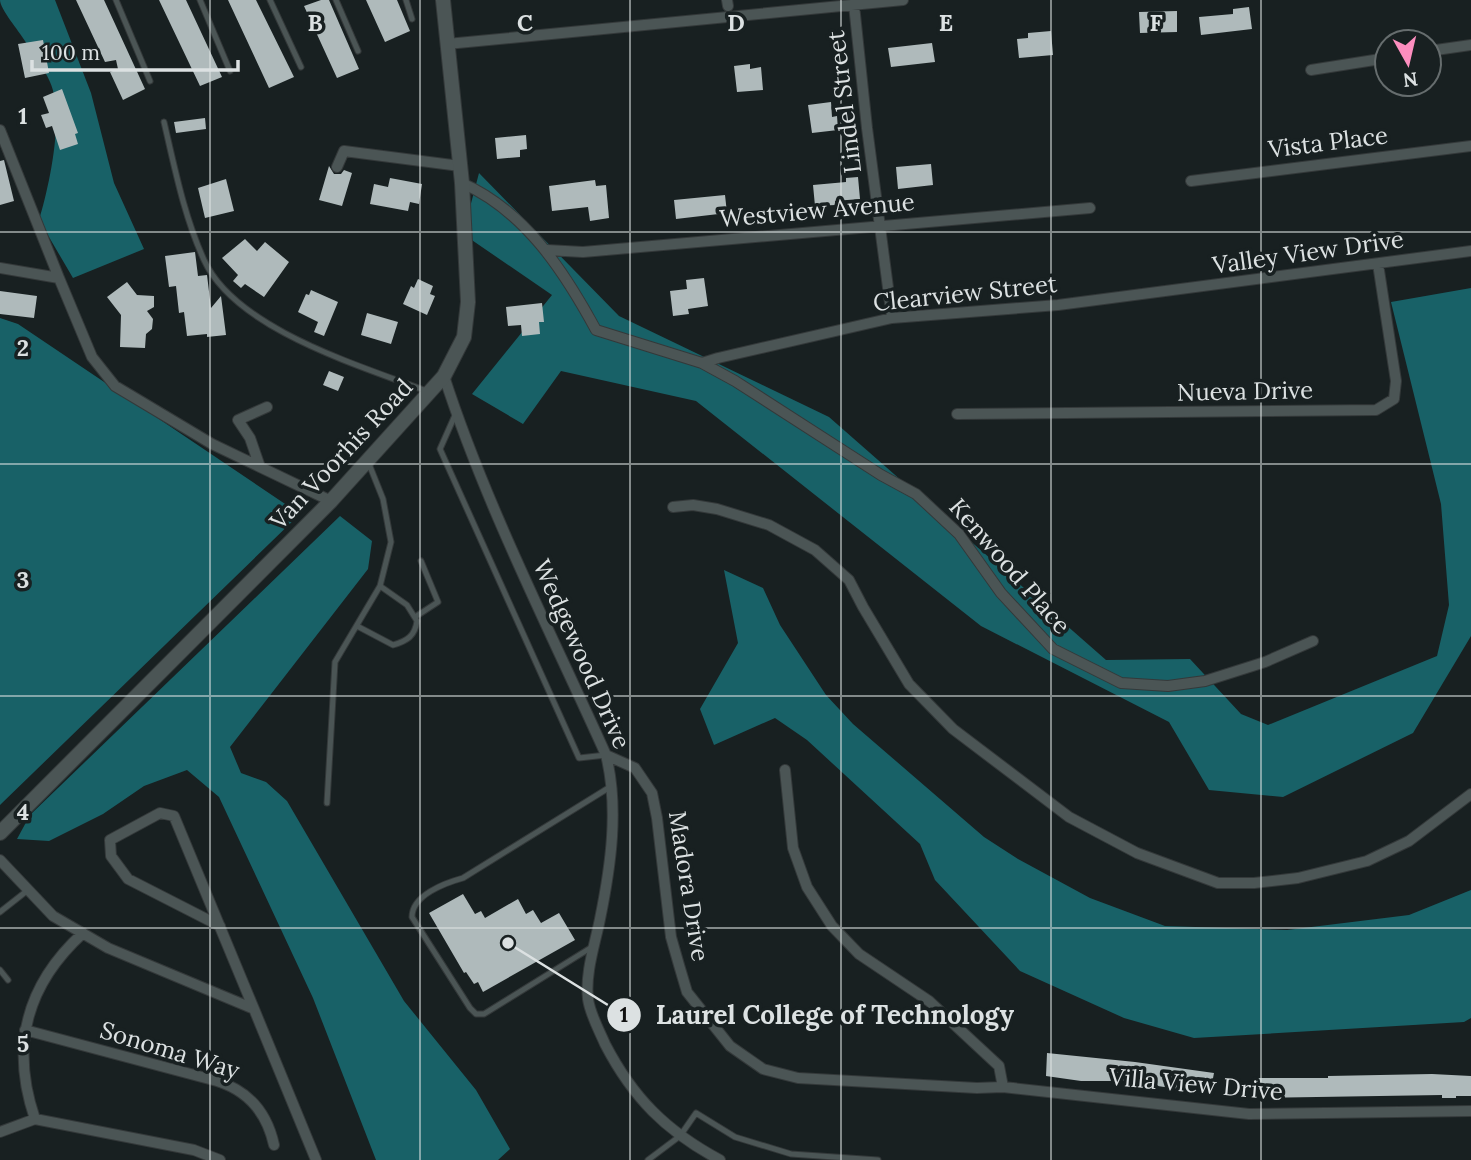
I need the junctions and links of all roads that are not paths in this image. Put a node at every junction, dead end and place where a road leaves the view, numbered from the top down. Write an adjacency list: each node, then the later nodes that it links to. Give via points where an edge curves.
1 (116, 0): 18 (lane)
2 (200, 0): 17 (lane)
3 (270, 0): 15 (lane)
4 (337, 0): 13 (lane)
5 (406, 0): 9 (lane)
6 (443, 0): 10 (street, Van Voorhis Road)
7 (903, 0): 8 (street)
8 (853, 5): 10 (street); 27 (street, Lindel Street)
9 (412, 19)
10 (447, 44): 22 (street, Van Voorhis Road)
11 (1471, 45): 12 (street)
12 (1443, 49)
13 (358, 51)
14 (1373, 60): 16 (street)
15 (301, 67)
16 (1311, 69)
17 (230, 71)
18 (150, 81)
19 (164, 122): 37 (lane, via 182,198 205,262 222,285 271,326)
20 (0, 130): 32 (street)
21 (1471, 146): 24 (street, Vista Place)
22 (460, 166): 23 (street, via 344,150); 25 (street, Van Voorhis Road)
23 (337, 167)
24 (1191, 181)
25 (462, 183): 28 (street, Kenwood Place, via 490,198); 36 (street, Van Voorhis Road, via 468,302 464,337)
26 (1090, 208): 27 (street, Westview Avenue)
27 (881, 225): 28 (street, Westview Avenue, via 583,252); 34 (street, Lindel Street)
28 (547, 250): 35 (street, Kenwood Place, via 596,330)
29 (1471, 251): 30 (street, Valley View Drive)
30 (1378, 264): 33 (street, Valley View Drive); 40 (street, Nueva Drive, via 1396,381 1394,399 1376,410)
31 (0, 268): 32 (street)
32 (60, 278): 42 (street, via 92,357 115,386)
33 (1152, 294): 34 (street, Clearview Street)
34 (892, 318): 35 (street, Clearview Street)
35 (702, 363): 49 (street, Kenwood Place, via 916,494 959,534 1001,593 1053,649 1121,683 1168,686 1205,681 1265,662)
36 (444, 376): 37 (street, Van Voorhis Road); 39 (street, Wedgewood Drive)
37 (429, 392): 41 (street, Van Voorhis Road)
38 (267, 407): 42 (street, via 238,420)
39 (456, 413): 50 (street, Wedgewood Drive); 50 (lane, via 440,449 579,758)
40 (957, 414)
41 (367, 461): 43 (street, Van Voorhis Road); 46 (lane, via 383,499 391,542)
42 (260, 467): 43 (street)
43 (331, 500): 55 (street, Van Voorhis Road)
44 (673, 507): 53 (street, via 718,509 769,525 815,550 849,580 909,684 953,729 1069,817 1137,853 1219,883 1298,878 1367,861 1409,841)
45 (421, 561): 47 (lane, via 438,603)
46 (380, 586): 47 (lane, via 407,605); 48 (lane)
47 (415, 617): 48 (lane, via 416,630 393,645)
48 (357, 626): 54 (lane, via 335,662)
49 (1313, 640)
50 (606, 755): 52 (street, Wedgewood Drive); 66 (street, Madora Drive, via 635,768 652,793 671,937 679,965 688,992 730,1046 763,1069 799,1078)
51 (785, 770): 66 (street, via 793,848 807,887 832,926 859,954 929,1001 999,1066)
52 (612, 786): 61 (street, Wedgewood Drive, via 608,881); 61 (lane, via 463,878 444,884 412,909 412,917 476,1014 484,1014)
53 (1471, 794)
54 (327, 803)
55 (0, 833)
56 (0, 860): 57 (street)
57 (28, 890): 58 (lane); 60 (street, via 53,916)
58 (0, 912)
59 (219, 926): 59 (street, via 174,816 160,813 110,840 111,856 128,879); 64 (street)
60 (83, 933): 64 (street, via 108,948); 65 (street, via 46,975)
61 (595, 945): 70 (street, Wedgewood Drive, via 589,999 599,1032 633,1090)
62 (0, 970): 63 (lane)
63 (8, 980)
64 (254, 1009): 74 (street)
65 (25, 1030): 68 (street, via 24,1077); 71 (street, Sonoma Way, via 236,1088 263,1114)
66 (1003, 1087): 67 (street, Villa View Drive, via 1249,1114)
67 (1471, 1111)
68 (35, 1119): 69 (street); 73 (street, via 202,1151)
69 (0, 1132)
70 (680, 1136): 72 (lane, via 695,1113 735,1137); 75 (lane); 76 (street, Wedgewood Drive)
71 (274, 1145)
72 (790, 1157): 77 (lane)
73 (220, 1160)
74 (316, 1160)
75 (648, 1160)
76 (720, 1160)
77 (878, 1160)

